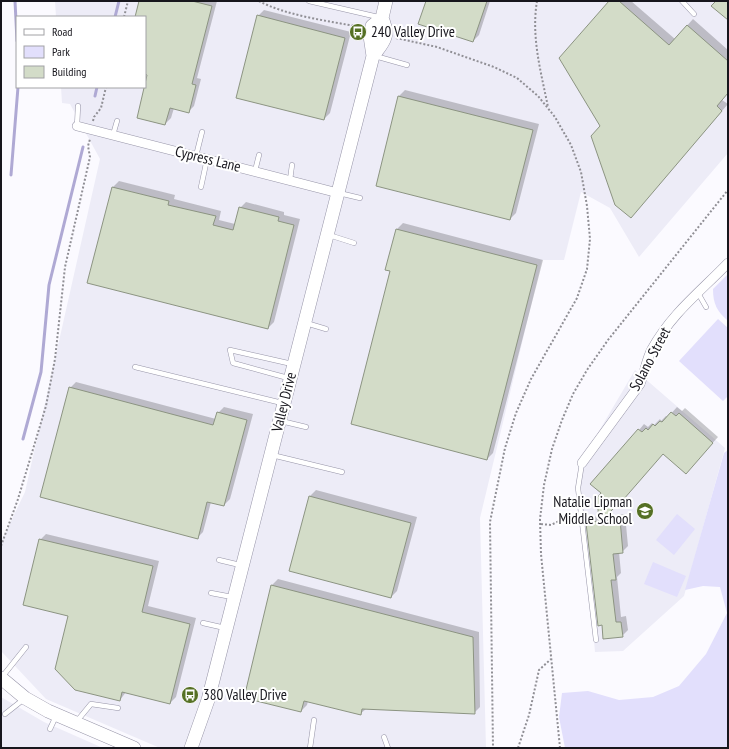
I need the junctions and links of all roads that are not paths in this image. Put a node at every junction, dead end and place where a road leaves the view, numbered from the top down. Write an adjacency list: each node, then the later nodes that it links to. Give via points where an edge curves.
1 (309, 1): 5 (lane)
2 (386, 1): 5 (main road, Valley Drive)
3 (682, 1): 4 (lane)
4 (694, 14)
5 (382, 18): 6 (main road, Valley Drive, via 372,26 370,36)
6 (373, 56): 7 (lane); 20 (main road, Valley Drive)
7 (407, 66)
8 (78, 106): 10 (lane)
9 (117, 121): 12 (lane)
10 (77, 126): 12 (street, Cypress Lane)
11 (202, 132): 14 (lane)
12 (113, 135): 14 (street, Cypress Lane)
13 (259, 155): 17 (lane)
14 (196, 156): 15 (street, Cypress Lane)
15 (207, 159): 17 (street, Cypress Lane); 19 (lane)
16 (292, 164): 18 (lane)
17 (255, 171): 18 (street, Cypress Lane)
18 (290, 180): 20 (street, Cypress Lane)
19 (201, 187)
20 (338, 193): 21 (lane); 22 (main road, Valley Drive)
21 (360, 198)
22 (327, 235): 23 (lane); 27 (main road, Valley Drive)
23 (354, 243)
24 (728, 263): 25 (street, Solano Street)
25 (698, 293): 26 (lane); 36 (street, Solano Street, via 681,308 664,330 651,351 640,384)
26 (706, 307)
27 (304, 323): 28 (lane); 29 (main road, Valley Drive)
28 (326, 329)
29 (294, 365): 31 (main road, Valley Drive); 31 (lane, via 230,350 233,363)
30 (135, 367): 32 (lane)
31 (290, 378): 32 (main road, Valley Drive)
32 (284, 403): 33 (main road, Valley Drive)
33 (279, 421): 34 (lane); 35 (main road, Valley Drive)
34 (306, 427)
35 (271, 454): 37 (lane); 39 (main road, Valley Drive)
36 (582, 463): 44 (lane, via 578,488)
37 (342, 472)
38 (219, 560): 39 (lane)
39 (242, 565): 41 (main road, Valley Drive)
40 (211, 593): 41 (lane)
41 (234, 598): 43 (main road, Valley Drive)
42 (203, 623): 43 (lane)
43 (226, 628): 56 (main road, Valley Drive, via 208,700)
44 (596, 640)
45 (26, 647): 46 (lane)
46 (1, 678): 47 (main road)
47 (25, 698): 49 (lane); 50 (main road)
48 (118, 708): 52 (lane, via 91,704)
49 (5, 714)
50 (57, 714): 52 (main road); 53 (lane)
51 (314, 720): 57 (lane)
52 (76, 723): 55 (main road, via 112,741)
53 (50, 729)
54 (384, 737): 58 (lane)
55 (134, 748)
56 (192, 748)
57 (310, 748)
58 (388, 748)

